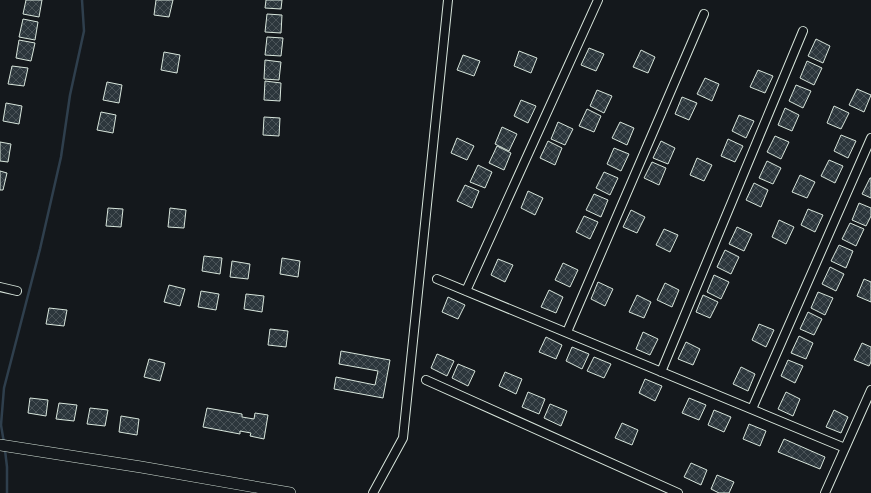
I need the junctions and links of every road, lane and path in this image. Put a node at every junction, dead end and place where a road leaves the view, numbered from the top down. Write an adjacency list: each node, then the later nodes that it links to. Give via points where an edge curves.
1 (448, 0): 18 (street, via 404,438)
2 (598, 0): 9 (street)
3 (704, 14): 10 (street)
4 (803, 31): 11 (street)
5 (871, 138): 14 (street)
6 (437, 279): 9 (street)
7 (0, 287): 8 (street)
8 (17, 291)
9 (466, 291): 10 (street)
10 (567, 332): 11 (street)
11 (661, 372): 14 (street)
12 (426, 380): 19 (street)
13 (871, 390): 16 (street)
14 (752, 410): 16 (street)
15 (0, 445): 17 (street)
16 (845, 448): 20 (street)
17 (290, 493)
18 (373, 493)
19 (678, 493)
20 (825, 493)

